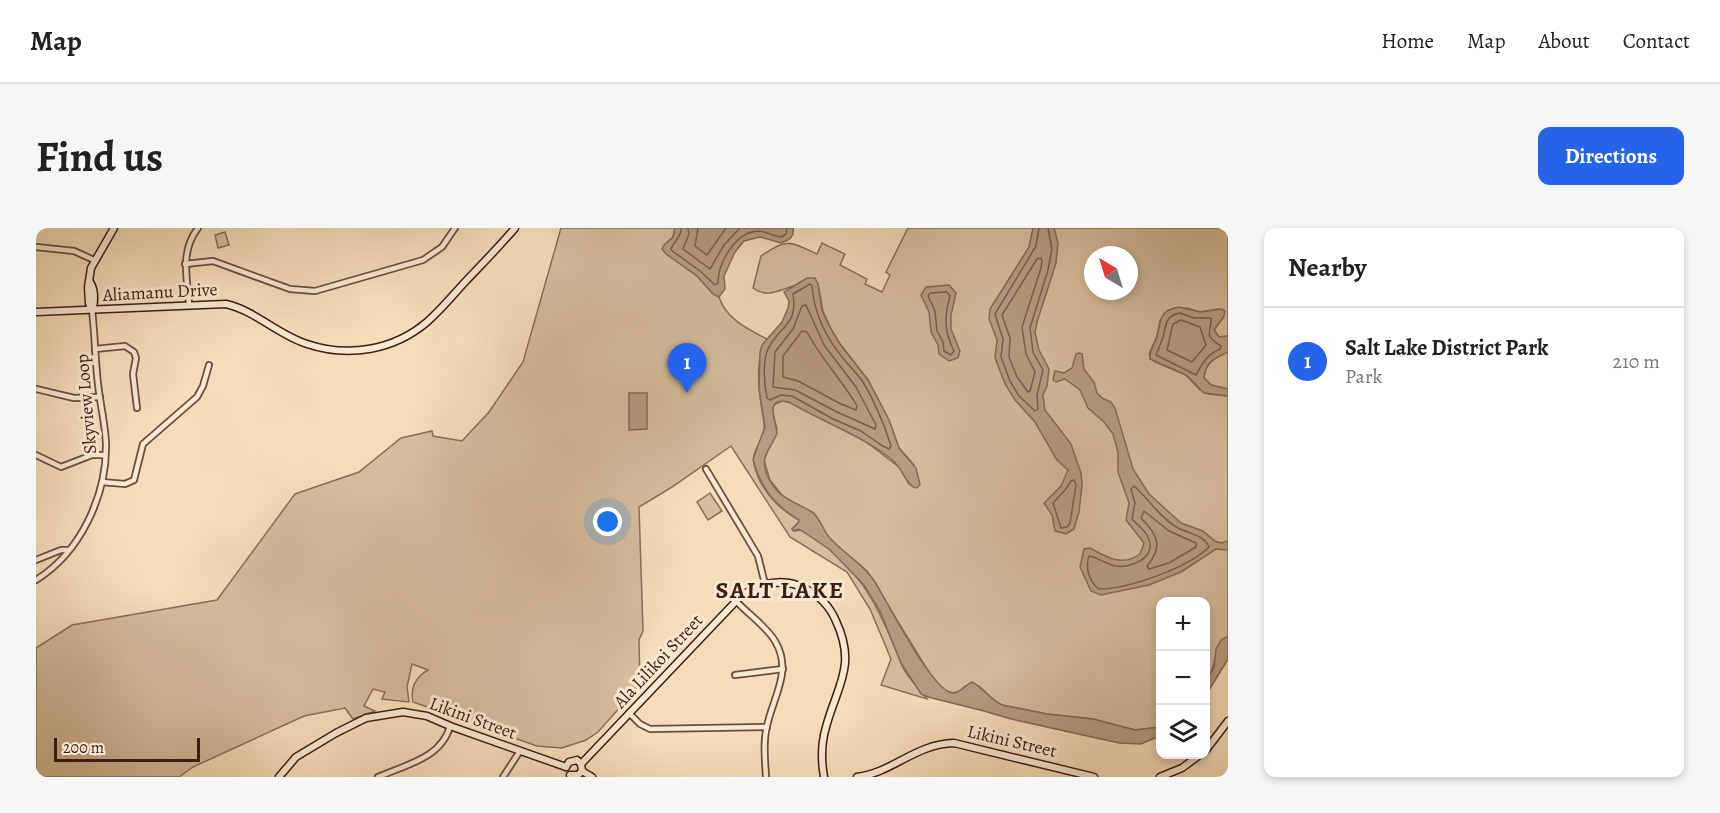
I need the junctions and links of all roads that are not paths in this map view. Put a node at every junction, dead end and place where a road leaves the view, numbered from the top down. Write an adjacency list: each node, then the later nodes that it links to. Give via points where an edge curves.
1 (114, 228): 6 (street)
2 (198, 228): 7 (street, via 188,243)
3 (455, 228): 7 (street, via 442,247 423,260 315,291 290,289 213,261)
4 (514, 228): 8 (street, Aliamanu Drive, via 427,322 377,348 319,348 232,306)
5 (36, 247): 6 (street, via 74,251)
6 (94, 260): 9 (street, via 88,287)
7 (185, 264): 8 (street)
8 (189, 304): 9 (street, Aliamanu Drive)
9 (92, 310): 10 (street, Aliamanu Drive); 11 (street, Skyview Loop)
10 (36, 312)
11 (95, 349): 14 (street, Skyview Loop); 15 (street, via 123,346 134,352)
12 (209, 365): 19 (street, via 197,397 142,446 134,480 125,484)
13 (36, 389): 14 (street, via 74,398)
14 (100, 398): 17 (street, Skyview Loop)
15 (136, 408)
16 (36, 455): 17 (street, via 63,467)
17 (105, 455): 19 (street, Skyview Loop)
18 (706, 469): 23 (street, via 755,550)
19 (102, 482): 20 (street, Skyview Loop, via 89,519)
20 (69, 550): 21 (street); 22 (street, Skyview Loop)
21 (36, 560)
22 (36, 580)
23 (765, 584): 24 (street, Ala Lilikoi Street); 43 (street, via 795,584 815,594 830,609 842,636 845,668 823,737)
24 (736, 602): 25 (street, via 773,638); 27 (street, Ala Lilikoi Street)
25 (783, 669): 26 (street); 30 (street, via 781,688)
26 (735, 675)
27 (629, 713): 30 (street, via 650,729); 34 (street, Ala Lilikoi Street)
28 (1228, 722): 31 (street)
29 (450, 726): 32 (street, Likini Street); 38 (street, Likini Street, via 411,712 366,718 304,751); 39 (street, via 444,742 434,752)
30 (767, 727): 42 (street)
31 (1210, 745)
32 (520, 751): 35 (street, Likini Street); 40 (street)
33 (1194, 759): 46 (street)
34 (581, 764): 35 (street, via 571,760); 36 (street)
35 (566, 766): 37 (street)
36 (582, 771): 37 (street); 41 (street)
37 (569, 776)
38 (279, 777)
39 (378, 777)
40 (503, 777)
41 (592, 777)
42 (766, 777)
43 (824, 777)
44 (857, 777): 45 (street, Likini Street, via 921,749 952,743)
45 (1094, 777)
46 (1160, 777)

